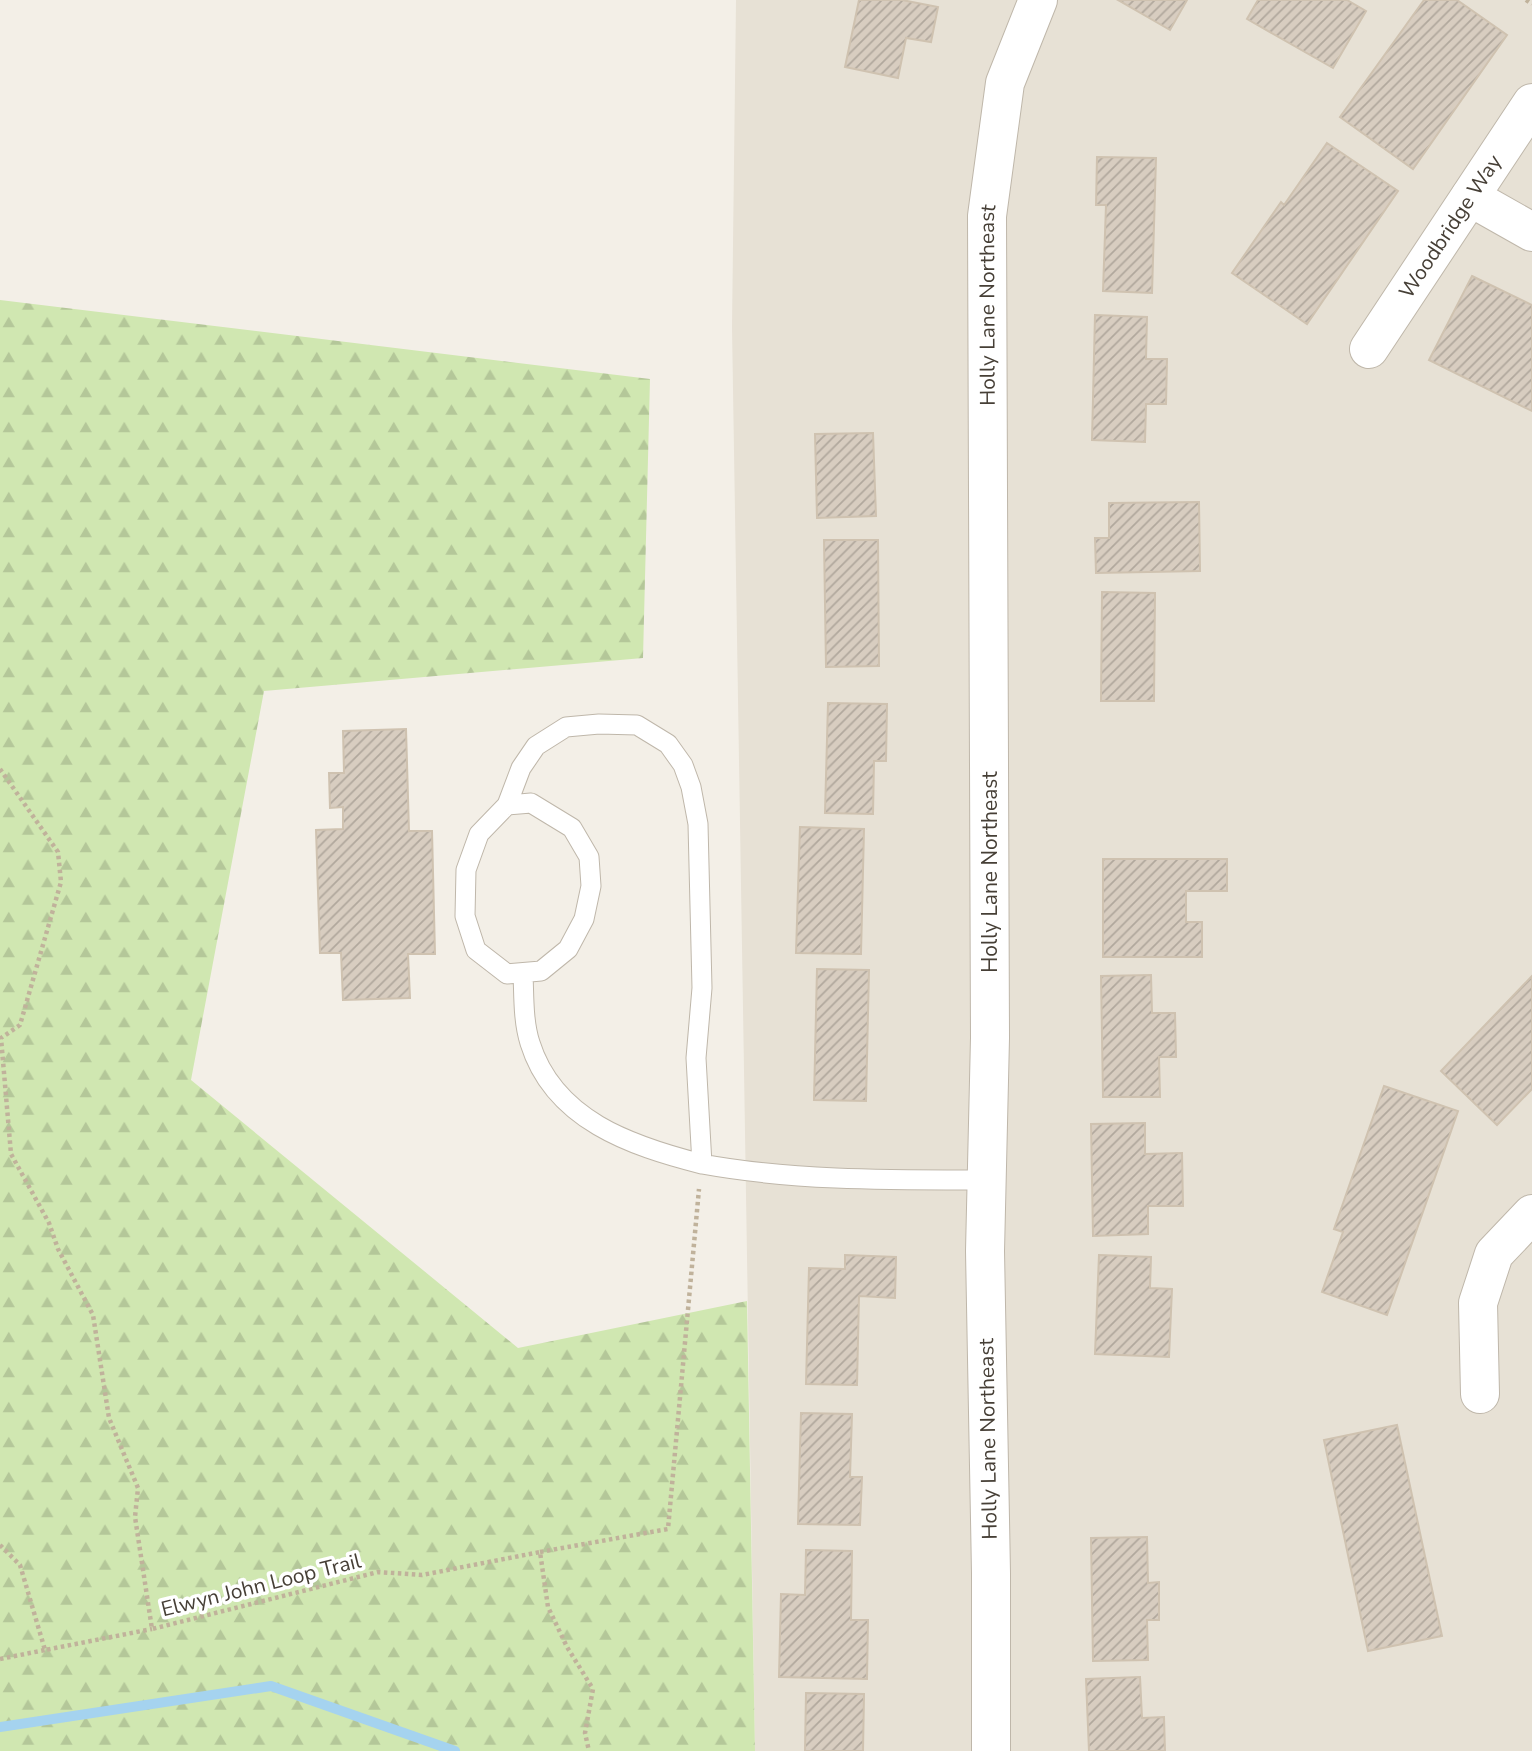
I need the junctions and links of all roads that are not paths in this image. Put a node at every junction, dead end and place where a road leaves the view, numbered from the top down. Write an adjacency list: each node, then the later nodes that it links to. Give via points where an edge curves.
1 (1038, 0): 9 (street, Holly Lane Northeast, via 1005,83 987,216)
2 (1532, 103): 3 (street, Woodbridge Way)
3 (1469, 197): 4 (street); 5 (street, Woodbridge Way)
4 (1532, 232)
5 (1369, 349)
6 (507, 805): 7 (lane, via 479,834 466,870 465,916 476,950 507,974); 7 (lane, via 531,803 572,828 589,857 591,886 584,919 568,948 541,971); 8 (lane, via 521,768 536,746 566,727 637,725 668,744 684,765 698,824 702,988 696,1058)
7 (523, 973): 8 (lane, via 530,1043 551,1088 596,1126 648,1150)
8 (702, 1164): 9 (lane, via 752,1173)
9 (987, 1180): 12 (street, Holly Lane Northeast)
10 (1532, 1214): 11 (street, via 1494,1254 1478,1303)
11 (1480, 1394)
12 (991, 1751)

